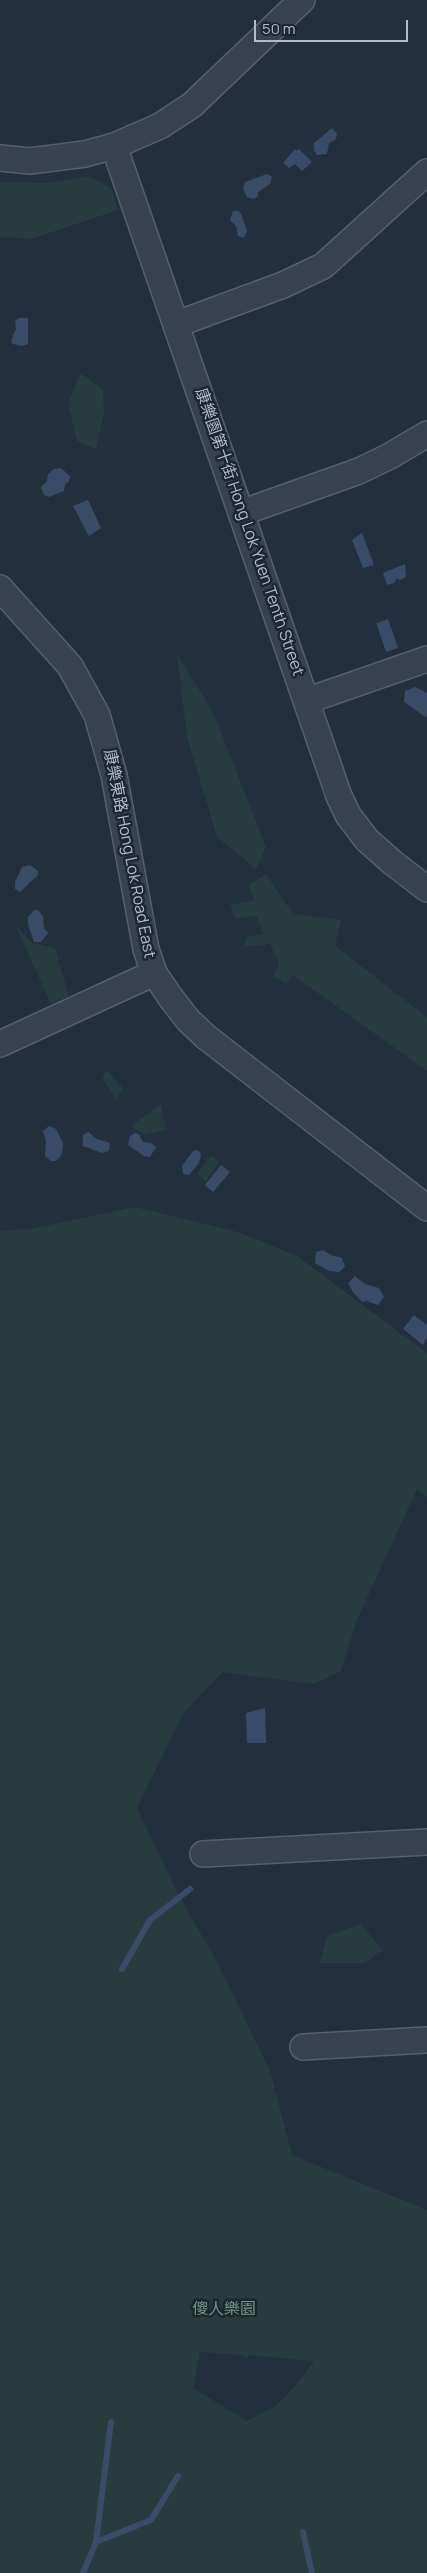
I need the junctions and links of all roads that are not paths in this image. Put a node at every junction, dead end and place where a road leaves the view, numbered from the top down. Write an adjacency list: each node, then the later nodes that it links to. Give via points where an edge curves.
1 (302, 0): 2 (street, via 176,118)
2 (114, 146): 3 (street, via 57,159); 5 (street, 康樂園第十街 Hong Lok Yuen Tenth Street)
3 (0, 158)
4 (427, 172): 5 (street, via 323,266 283,285)
5 (178, 324): 7 (street, 康樂園第十街 Hong Lok Yuen Tenth Street)
6 (427, 434): 7 (street, via 359,470)
7 (241, 513): 10 (street, 康樂園第十街 Hong Lok Yuen Tenth Street)
8 (0, 588): 12 (street, 康樂東路 Hong Lok Road East, via 70,666 98,715 114,774 140,921)
9 (427, 659): 10 (street)
10 (306, 700): 11 (street, 康樂園第十街 Hong Lok Yuen Tenth Street, via 331,776 348,815 367,840)
11 (427, 889)
12 (154, 973): 13 (street); 14 (street, 康樂東路 Hong Lok Road East, via 188,1020 206,1037)
13 (0, 1044)
14 (427, 1208)
15 (427, 1842): 16 (street)
16 (202, 1854)
17 (427, 2040): 18 (street)
18 (303, 2047)

